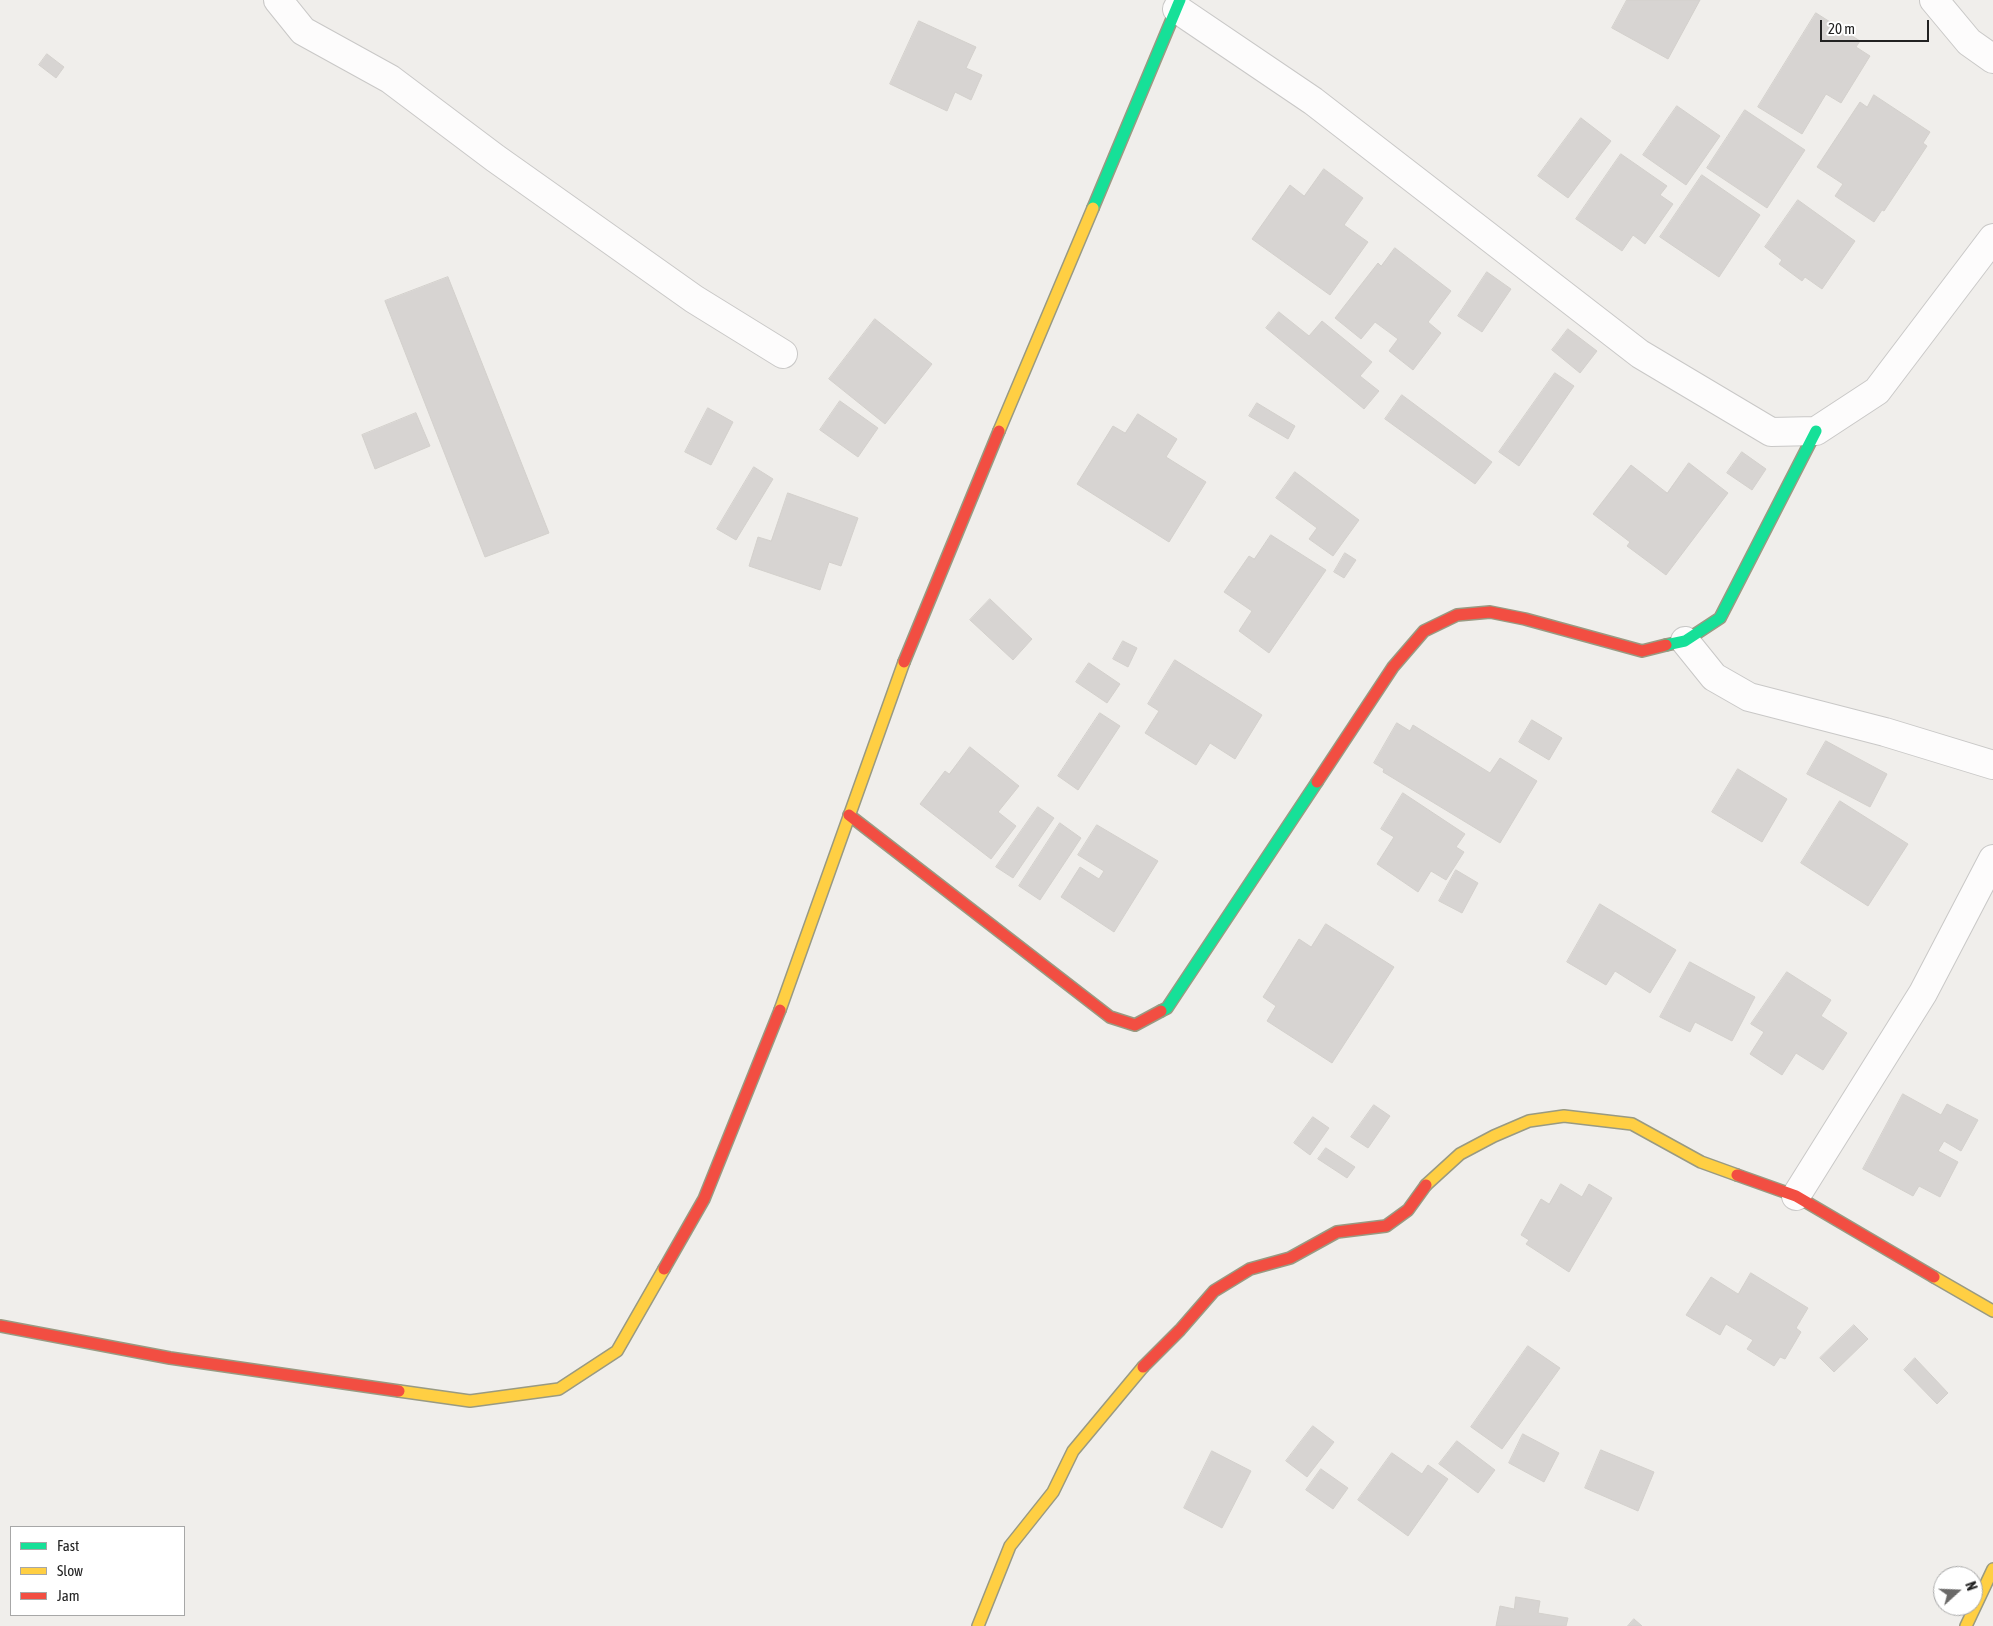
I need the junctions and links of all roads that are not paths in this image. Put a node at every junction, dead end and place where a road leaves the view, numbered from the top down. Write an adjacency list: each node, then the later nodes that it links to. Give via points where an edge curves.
1 (278, 0): 6 (street, via 303,31 390,79 495,158 686,293)
2 (1934, 0): 4 (street, via 1969,42)
3 (1178, 5): 7 (street, via 1313,101 1640,354 1771,432); 10 (street, via 912,638)
4 (1993, 59)
5 (1993, 238): 7 (street, via 1877,390)
6 (783, 354)
7 (1816, 432): 8 (street, via 1720,618)
8 (1685, 641): 9 (street, via 1714,677 1748,697 1886,732); 10 (street, via 1642,651 1490,612 1457,615 1424,631 1393,667 1167,1008 1135,1025 1110,1017)
9 (1993, 765)
10 (849, 815): 14 (street, via 787,991 704,1200 616,1351 560,1388 470,1401 170,1358)
11 (1993, 859): 12 (street, via 1923,993)
12 (1796, 1196): 13 (street); 16 (street, via 1701,1162 1632,1124 1564,1116 1529,1121 1494,1136 1460,1154 1430,1180 1408,1210 1386,1226 1337,1232 1290,1258 1250,1268 1214,1291 1135,1374 1073,1451 1053,1492 1010,1546)
13 (1993, 1311)
14 (0, 1326)
15 (1993, 1569): 17 (street)
16 (978, 1626)
17 (1966, 1626)

